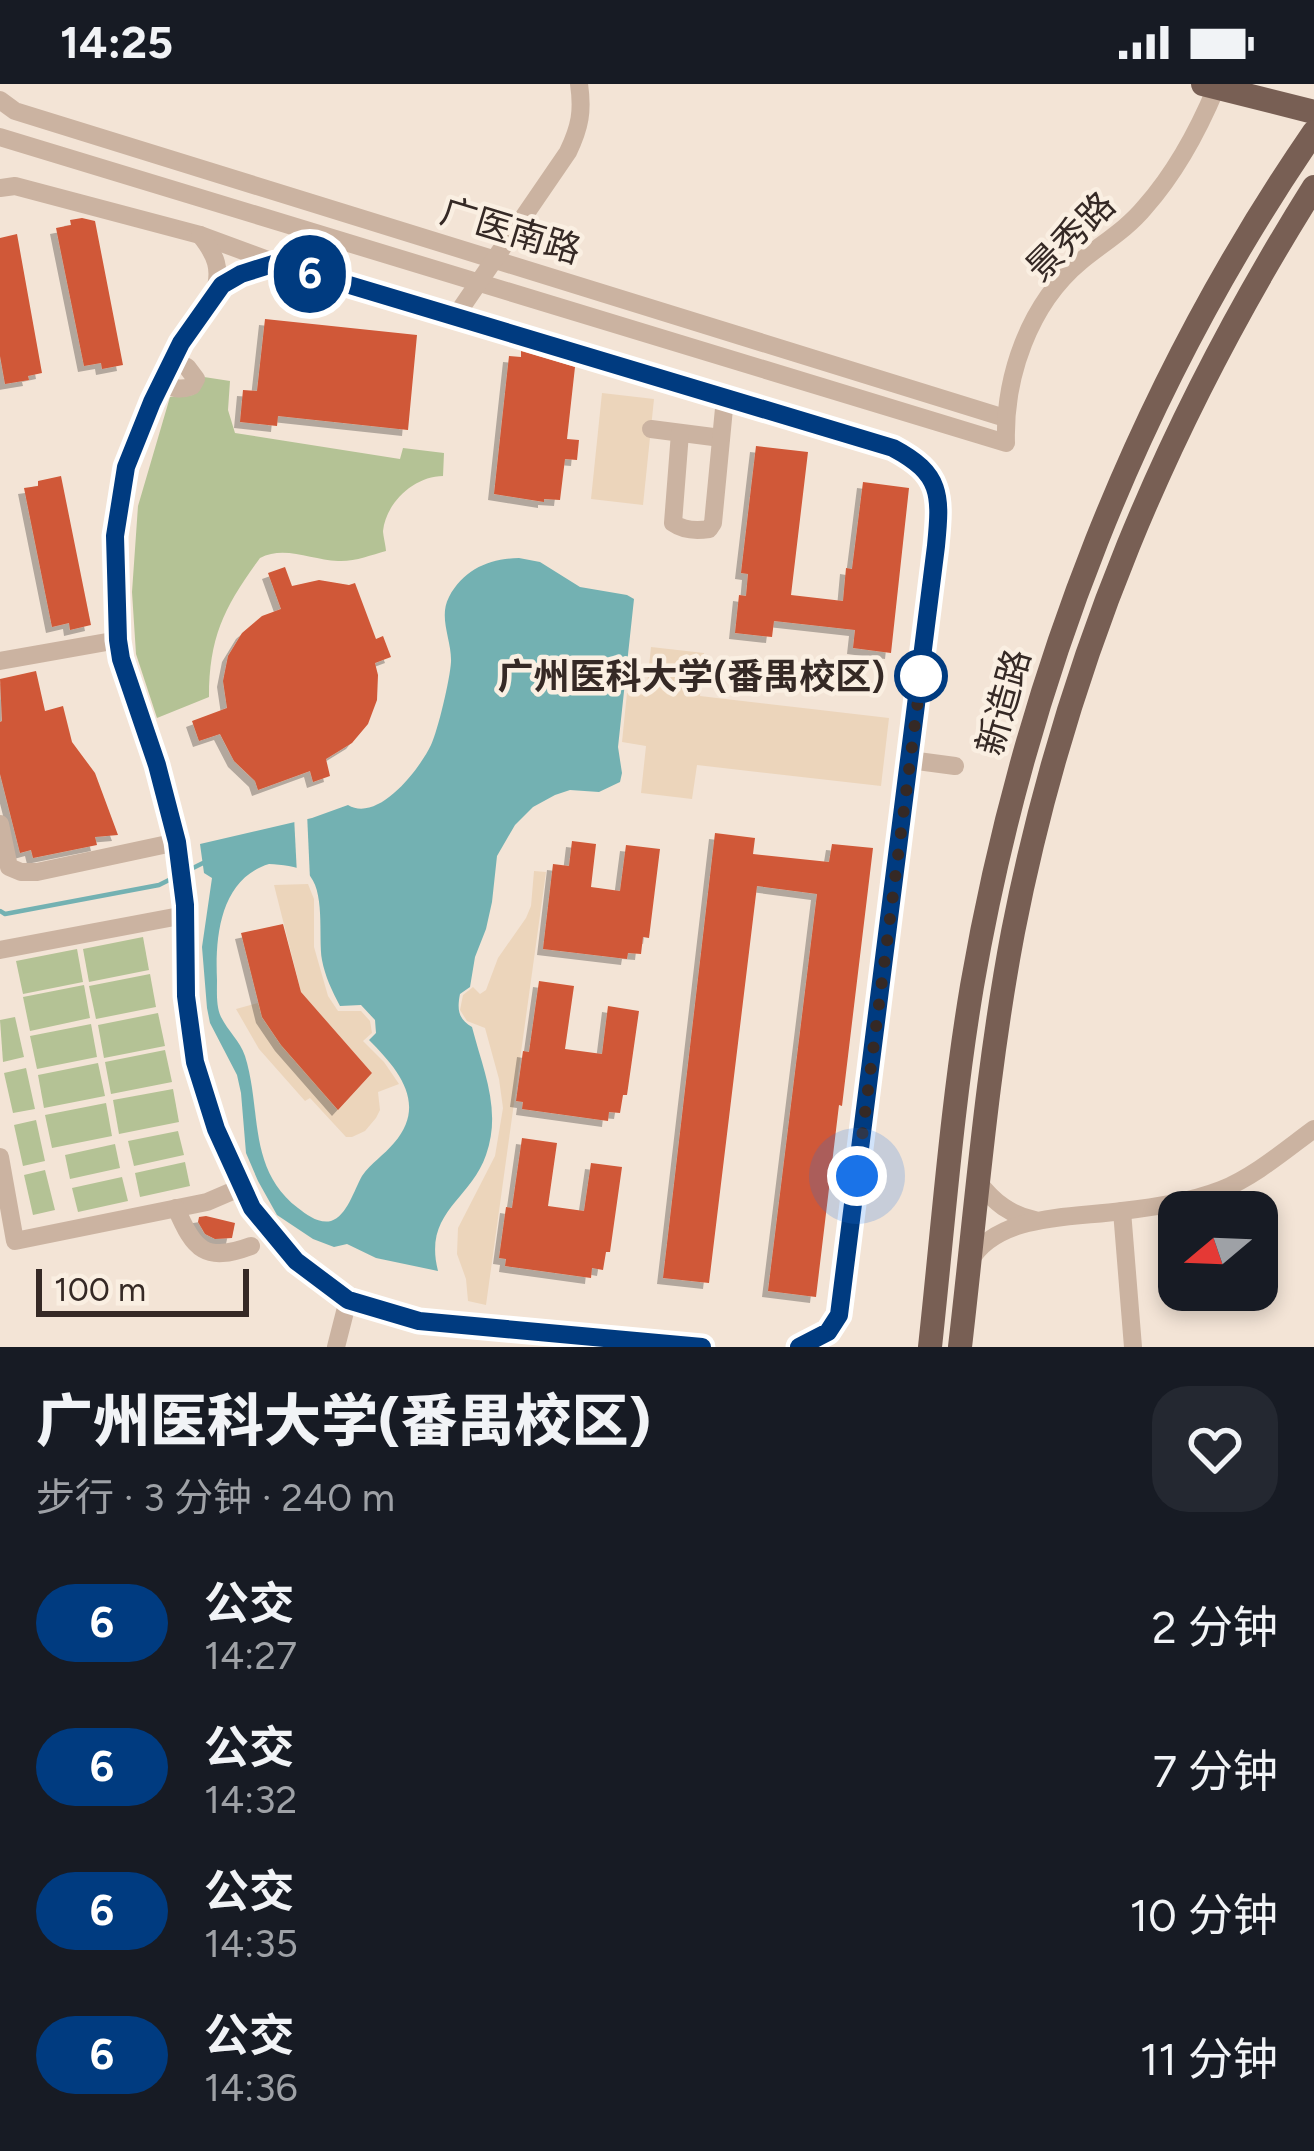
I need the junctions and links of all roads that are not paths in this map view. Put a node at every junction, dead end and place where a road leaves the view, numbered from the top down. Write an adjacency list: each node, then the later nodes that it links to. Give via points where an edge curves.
1 (579, 84): 12 (street, via 580,128 568,152)
2 (1210, 86): 4 (main road); 16 (street, 景秀路, via 1185,153 1145,208 1050,297 1012,372)
3 (0, 100): 16 (street, 广医南路, via 14,111)
4 (1314, 112)
5 (1314, 132): 43 (main road, 新造路, via 1165,386 1054,654 1010,805 976,967)
6 (0, 136): 20 (street, 广医南路)
7 (1314, 187): 31 (main road, 新造路, via 1177,430 1079,679 1017,913)
8 (0, 188): 9 (street)
9 (200, 235): 10 (street); 11 (street, via 218,264)
10 (276, 263): 11 (street); 12 (street)
11 (214, 294): 13 (street)
12 (455, 317): 15 (street)
13 (173, 360): 14 (street); 14 (street, via 196,379 185,388)
14 (162, 383): 21 (street, via 126,467 115,536)
15 (725, 398): 19 (street); 23 (street, via 893,448 918,461 934,483 938,529)
16 (1005, 418): 20 (street, 景秀路)
17 (651, 429): 18 (street)
18 (680, 433): 19 (street); 19 (street, via 673,523 700,531 713,523)
19 (721, 437)
20 (1006, 443)
21 (118, 640): 22 (street); 26 (street)
22 (0, 661)
23 (910, 760): 24 (street); 42 (street, via 839,1315 828,1332)
24 (955, 766)
25 (0, 824): 26 (street, via 10,867 22,872)
26 (177, 842): 27 (street)
27 (185, 910): 28 (street); 32 (street, via 195,1062)
28 (0, 950)
29 (1314, 1130): 34 (street, via 1220,1190)
30 (0, 1156): 33 (street, via 15,1240)
31 (979, 1183): 35 (street, via 1007,1210); 37 (main road, 新造路)
32 (242, 1187): 33 (street); 38 (street, via 296,1261)
33 (176, 1208): 36 (street, via 198,1246 220,1255)
34 (1122, 1211): 35 (street); 45 (street)
35 (1040, 1221): 37 (street, via 993,1238)
36 (251, 1246)
37 (970, 1261): 44 (main road, 新造路)
38 (348, 1300): 39 (street, via 419,1321); 40 (street)
39 (589, 1342): 41 (street)
40 (336, 1347)
41 (702, 1347)
42 (799, 1347)
43 (930, 1347)
44 (960, 1347)
45 (1133, 1347)

